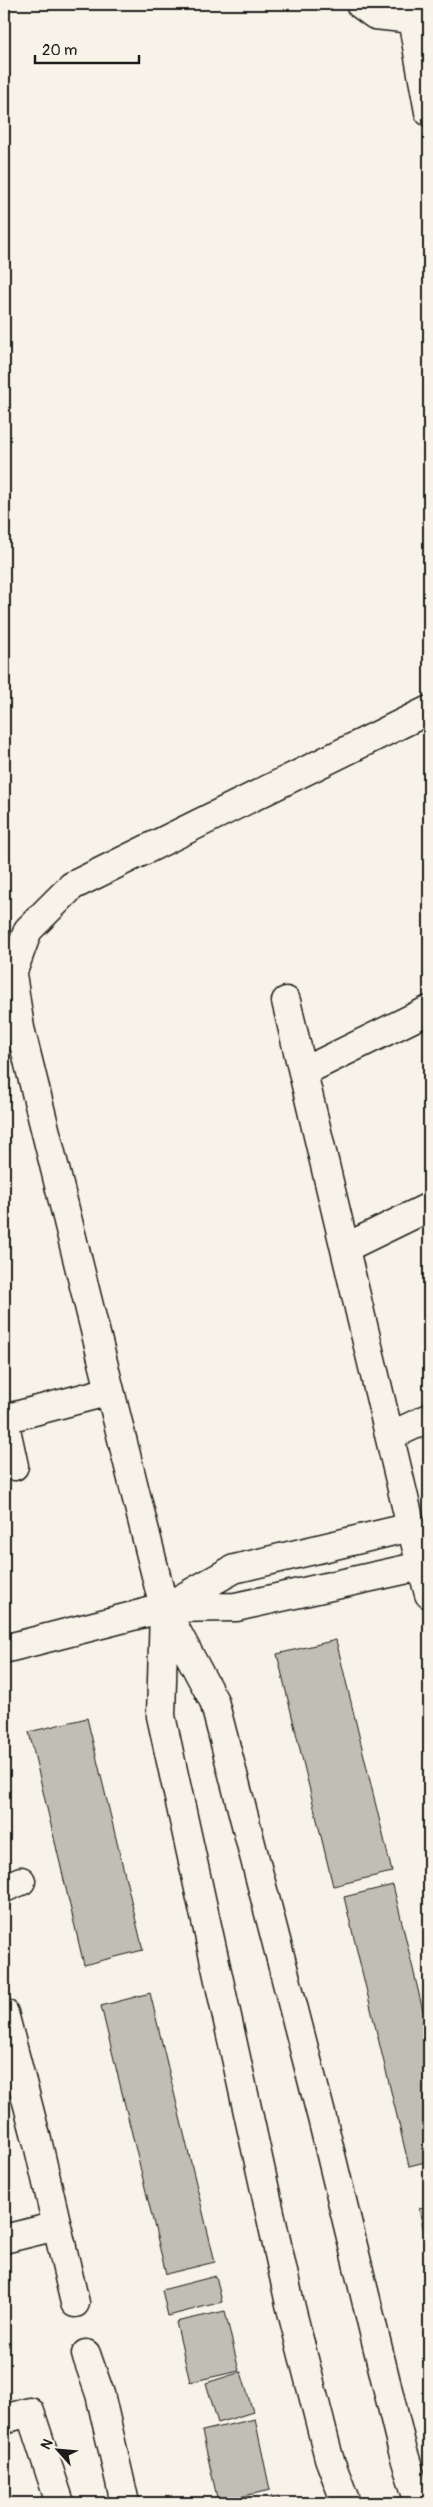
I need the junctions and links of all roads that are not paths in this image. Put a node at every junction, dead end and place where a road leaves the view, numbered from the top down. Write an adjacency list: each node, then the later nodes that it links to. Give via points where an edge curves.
1 (360, 4): 2 (street, via 375,15)
2 (421, 15): 3 (street)
3 (429, 112)
4 (429, 710): 7 (street, via 72,886 28,930 12,974)
5 (286, 1002): 8 (street)
6 (429, 1010): 8 (street)
7 (12, 1030): 11 (street)
8 (303, 1072): 10 (street)
9 (429, 1207): 10 (street)
10 (345, 1248): 14 (street)
11 (110, 1391): 13 (street); 19 (street)
12 (429, 1418): 14 (street)
13 (4, 1420): 15 (street)
14 (390, 1436): 16 (street)
15 (14, 1466)
16 (411, 1528): 17 (street); 19 (street, via 234,1569)
17 (421, 1566): 18 (street); 19 (street, via 236,1607)
18 (429, 1594)
19 (164, 1608): 20 (street); 30 (street, via 161,1716 290,2304 329,2458); 31 (street, via 214,1701 322,2118 402,2448)
20 (4, 1649)
21 (4, 2013): 22 (street)
22 (10, 2064): 23 (street, via 38,2144)
23 (57, 2226): 24 (street); 25 (street)
24 (4, 2239)
25 (75, 2303)
26 (86, 2354): 29 (street, via 100,2394)
27 (4, 2419): 28 (street, via 30,2412)
28 (60, 2503)
29 (125, 2503)
30 (346, 2503)
31 (419, 2503)

